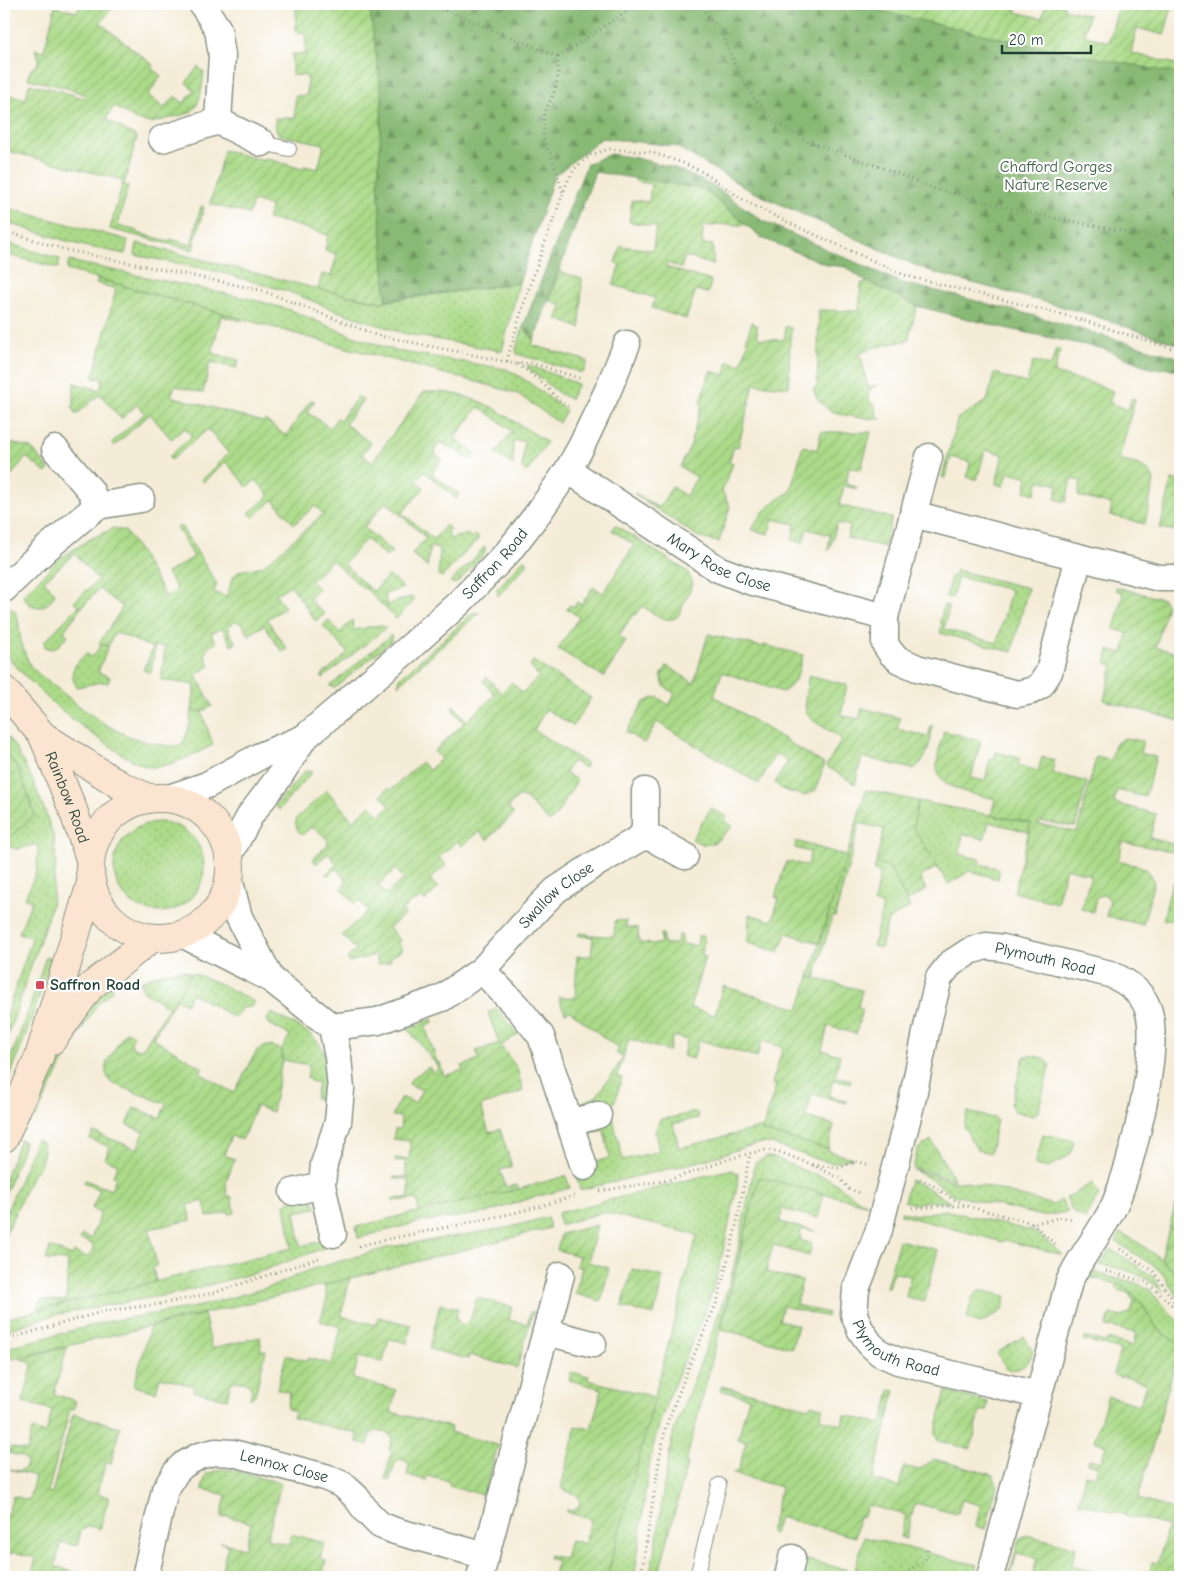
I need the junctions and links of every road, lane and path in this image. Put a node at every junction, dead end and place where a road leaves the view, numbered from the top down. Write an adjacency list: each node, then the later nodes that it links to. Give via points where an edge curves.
1 (202, 4): 7 (street, via 218,29 222,56)
2 (450, 4): 5 (path)
3 (638, 4): 6 (path)
4 (698, 4): 13 (path, via 722,32 735,65 754,98 776,123 809,142 935,189 1033,214)
5 (441, 6): 6 (path)
6 (558, 57): 11 (path, via 554,93 544,114 544,138)
7 (218, 121): 8 (street); 9 (street)
8 (162, 138)
9 (262, 143): 10 (lane)
10 (289, 149)
11 (563, 194): 15 (path, via 575,168 591,155 609,149 650,152 703,172 745,201 907,276 1072,318); 16 (path, via 523,305)
12 (4, 231): 16 (path, via 67,250 261,290 376,335)
13 (1180, 242)
14 (627, 344): 18 (street, Saffron Road)
15 (1180, 351)
16 (507, 361): 17 (path)
17 (517, 364): 18 (path, via 532,362); 19 (path, via 561,402)
18 (608, 390): 19 (street, Saffron Road)
19 (594, 419): 22 (street, Saffron Road)
20 (55, 449): 24 (street, via 91,491)
21 (929, 457): 25 (street)
22 (568, 470): 29 (street, Mary Rose Close, via 718,569 749,581); 32 (street, Saffron Road, via 508,552 460,602)
23 (141, 499): 24 (street)
24 (98, 506): 28 (street)
25 (913, 514): 26 (street); 29 (street)
26 (1079, 557): 27 (street, via 1159,578); 29 (street, via 1049,672 1040,686 1031,691 1017,694 996,690 899,660 885,644)
27 (1180, 578)
28 (4, 589)
29 (885, 617)
30 (4, 690): 31 (street, Rainbow Road)
31 (43, 736): 34 (street, Rainbow Road, via 120,785); 38 (street, Rainbow Road, via 73,810)
32 (304, 738): 34 (street, Saffron Road, via 260,756 207,785); 37 (street, Saffron Road, via 251,814)
33 (645, 791): 35 (street)
34 (159, 798): 37 (street, via 190,804 207,815 221,834); 38 (street, Saffron Road, via 128,805 111,817 97,836)
35 (642, 837): 36 (street, via 652,838); 41 (street, Swallow Close, via 556,890)
36 (685, 856)
37 (229, 867): 39 (street, Saffron Road, via 224,897 214,913 200,926); 42 (street, via 239,916)
38 (90, 871): 40 (street, Saffron Road, via 99,903 113,920 131,932); 44 (street, Saffron Road)
39 (182, 934): 40 (street, Saffron Road); 42 (street)
40 (152, 938): 44 (street, Saffron Road, via 90,987)
41 (482, 970): 43 (street, Swallow Close, via 442,998 401,1014 378,1021); 46 (street, via 541,1036)
42 (271, 979): 43 (street)
43 (332, 1027): 53 (street, via 341,1089 338,1122 324,1164)
44 (39, 1057): 47 (street, Saffron Road)
45 (598, 1115): 46 (street)
46 (570, 1123): 51 (street)
47 (4, 1138)
48 (750, 1153): 49 (path, via 777,1151); 55 (path, via 668,1180); 76 (path, via 717,1302 666,1426)
49 (810, 1164): 50 (path, via 840,1168 856,1161); 57 (path, via 840,1178 849,1188)
50 (872, 1165)
51 (584, 1167)
52 (914, 1176): 58 (path)
53 (322, 1185): 54 (street); 62 (street)
54 (293, 1192)
55 (594, 1192)
56 (578, 1195): 62 (path, via 505,1216)
57 (865, 1196)
58 (967, 1206): 59 (path); 61 (path)
59 (907, 1208)
60 (1079, 1222): 61 (path, via 1062,1217)
61 (1032, 1223): 64 (path)
62 (336, 1246): 69 (path, via 213,1293 105,1311)
63 (1116, 1247): 67 (path, via 1153,1271)
64 (1060, 1249)
65 (1103, 1270): 67 (path, via 1146,1282)
66 (561, 1275): 68 (street, Lennox Close)
67 (1180, 1311)
68 (546, 1332): 70 (street); 74 (street, Lennox Close)
69 (4, 1340)
70 (593, 1344)
71 (1038, 1395): 71 (street, Plymouth Road, via 898,1361 880,1353 870,1344 854,1314 856,1289 879,1230 939,978 950,964 970,951 986,946 1125,980 1148,1009 1152,1030 1148,1075 1123,1184 1107,1220 1069,1282); 79 (street, Plymouth Road)
72 (719, 1486): 77 (lane)
73 (928, 1549): 78 (path, via 925,1560)
74 (483, 1566): 75 (street, Lennox Close, via 380,1525 343,1485 326,1477 233,1453 215,1452 184,1465 165,1490)
75 (145, 1577)
76 (641, 1577)
77 (696, 1577)
78 (901, 1577)
79 (990, 1577)

